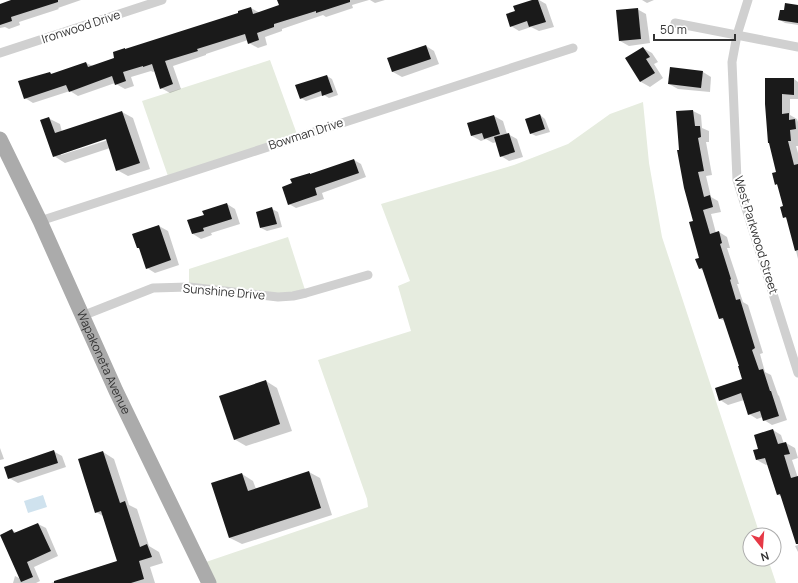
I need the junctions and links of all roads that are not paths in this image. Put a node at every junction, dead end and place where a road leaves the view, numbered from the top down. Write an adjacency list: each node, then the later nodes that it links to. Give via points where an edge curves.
1 (162, 0): 7 (street, Ironwood Drive)
2 (748, 0): 4 (street, West Parkwood Street)
3 (675, 23): 4 (street)
4 (736, 35): 5 (street); 12 (street, West Parkwood Street, via 732,62 737,180)
5 (798, 47)
6 (573, 48): 9 (street, Bowman Drive)
7 (0, 53)
8 (0, 139): 9 (main road, Wapakoneta Avenue)
9 (40, 222): 11 (main road, Wapakoneta Avenue)
10 (368, 275): 11 (street, Sunshine Drive, via 306,293 278,297 189,287 153,288)
11 (82, 316): 13 (main road, Wapakoneta Avenue)
12 (798, 373)
13 (209, 583)

